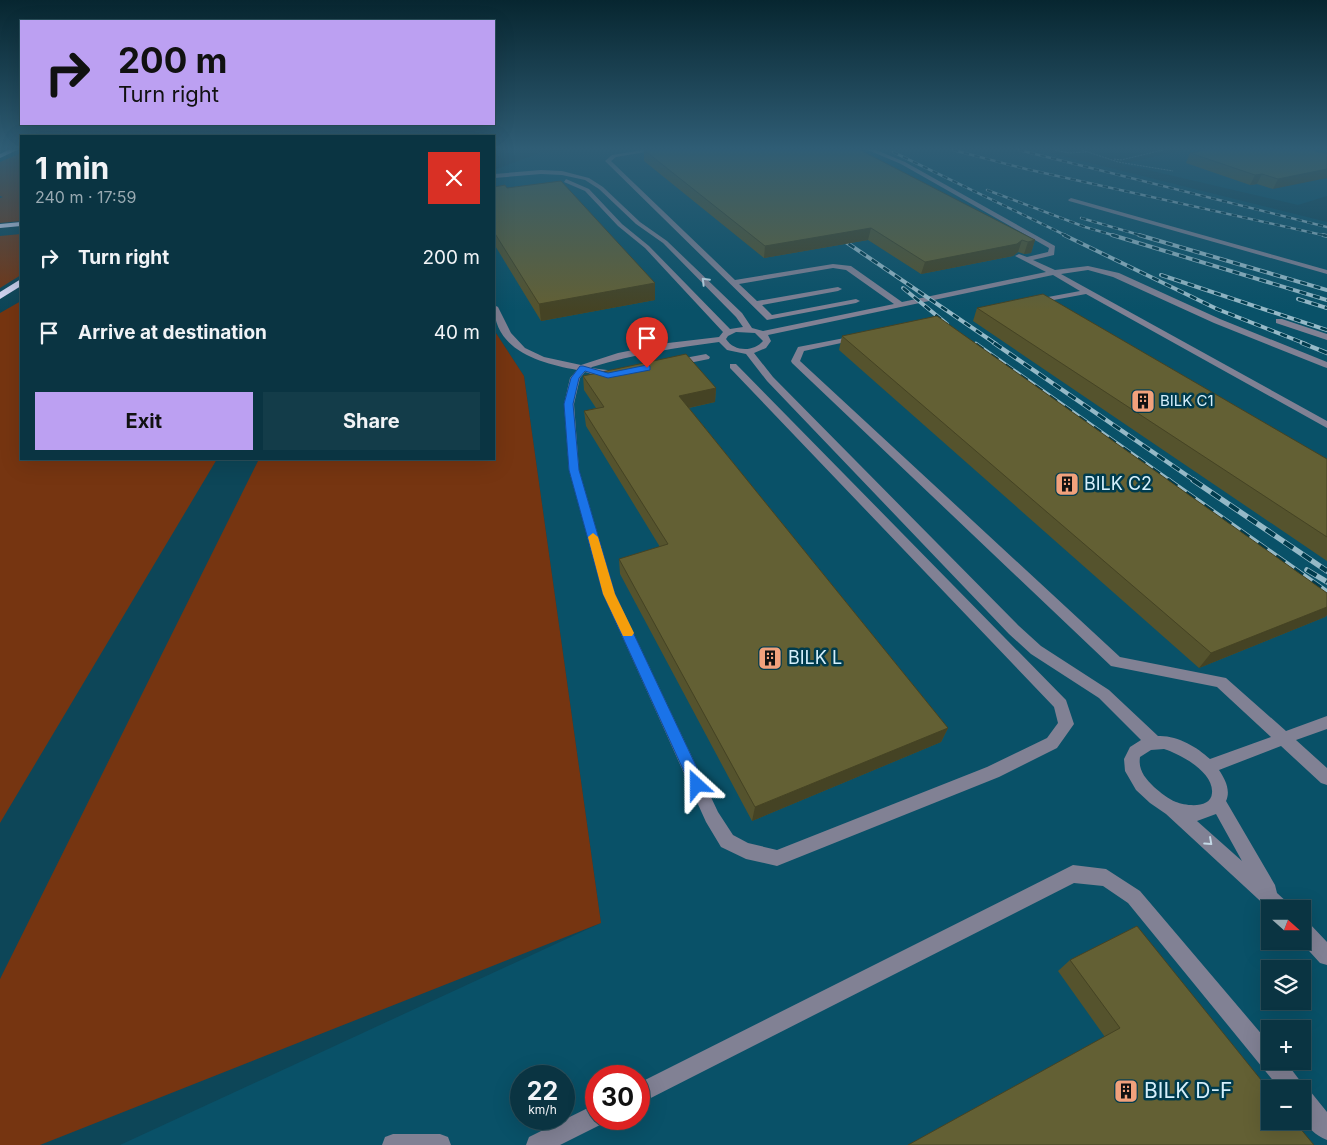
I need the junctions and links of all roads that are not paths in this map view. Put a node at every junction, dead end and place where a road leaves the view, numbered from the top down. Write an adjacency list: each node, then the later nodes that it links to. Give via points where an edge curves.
1 (600, 203): 28 (street, via 647,247)
2 (616, 203): 25 (street, one-way to 2, via 739,315 665,242)
3 (652, 203): 14 (street)
4 (976, 203): 13 (street, via 1053,247 1051,254 1022,258)
5 (1083, 203): 12 (street)
6 (1111, 203): 11 (street)
7 (20, 224): 8 (highway)
8 (0, 226)
9 (20, 230): 10 (highway)
10 (0, 233)
11 (1261, 245)
12 (1327, 272)
13 (1054, 273): 17 (street); 22 (street); 35 (street, via 1088,268 1116,275)
14 (734, 282): 20 (street); 22 (street, via 833,266 848,268)
15 (20, 283): 18 (highway)
16 (838, 289): 20 (street)
17 (1084, 292): 21 (street); 39 (street)
18 (0, 296)
19 (856, 301): 20 (street, via 770,318)
20 (756, 304)
21 (1026, 304)
22 (900, 305): 26 (street)
23 (495, 309): 37 (street, via 508,336 528,355)
24 (1279, 321): 29 (street)
25 (749, 330): 26 (street); 28 (street)
26 (763, 334): 32 (street, via 766,345)
27 (867, 335): 41 (street, via 801,348 795,361 1116,662 1221,682)
28 (725, 336): 30 (street, via 726,345); 31 (street)
29 (1327, 337)
30 (735, 350): 31 (street, via 680,348); 32 (street)
31 (645, 351): 37 (street)
32 (748, 351): 42 (street, via 770,378 1014,630 1036,650 1104,694)
33 (706, 356): 34 (street)
34 (666, 364)
35 (1327, 365)
36 (733, 366): 37 (street, via 1061,704 1066,724 1052,743 993,772 778,858 746,851 727,841 712,817 609,594 574,470 568,404 575,378)
37 (583, 368): 38 (street, via 608,375)
38 (628, 371)
39 (1327, 425)
40 (1327, 722): 41 (street)
41 (1284, 738): 43 (street); 44 (street)
42 (1154, 742): 43 (street, via 1173,744 1192,753); 46 (street, via 1140,746 1133,755 1132,769 1140,784)
43 (1208, 767): 45 (street, via 1219,786)
44 (1327, 778)
45 (1218, 803): 46 (street, via 1208,812 1192,814); 48 (street)
46 (1172, 809): 47 (street, one-way to 47)
47 (1272, 900)
48 (1275, 900)
49 (1311, 939): 50 (street)
50 (1327, 956)
51 (1261, 1050): 54 (street, via 1134,897 1106,878 1072,874)
52 (1278, 1070): 53 (street)
53 (1286, 1080)
54 (650, 1088)
55 (1311, 1110): 57 (street)
56 (585, 1121): 60 (street)
57 (1327, 1129)
58 (393, 1145): 59 (street)
59 (440, 1145)
60 (538, 1145)

